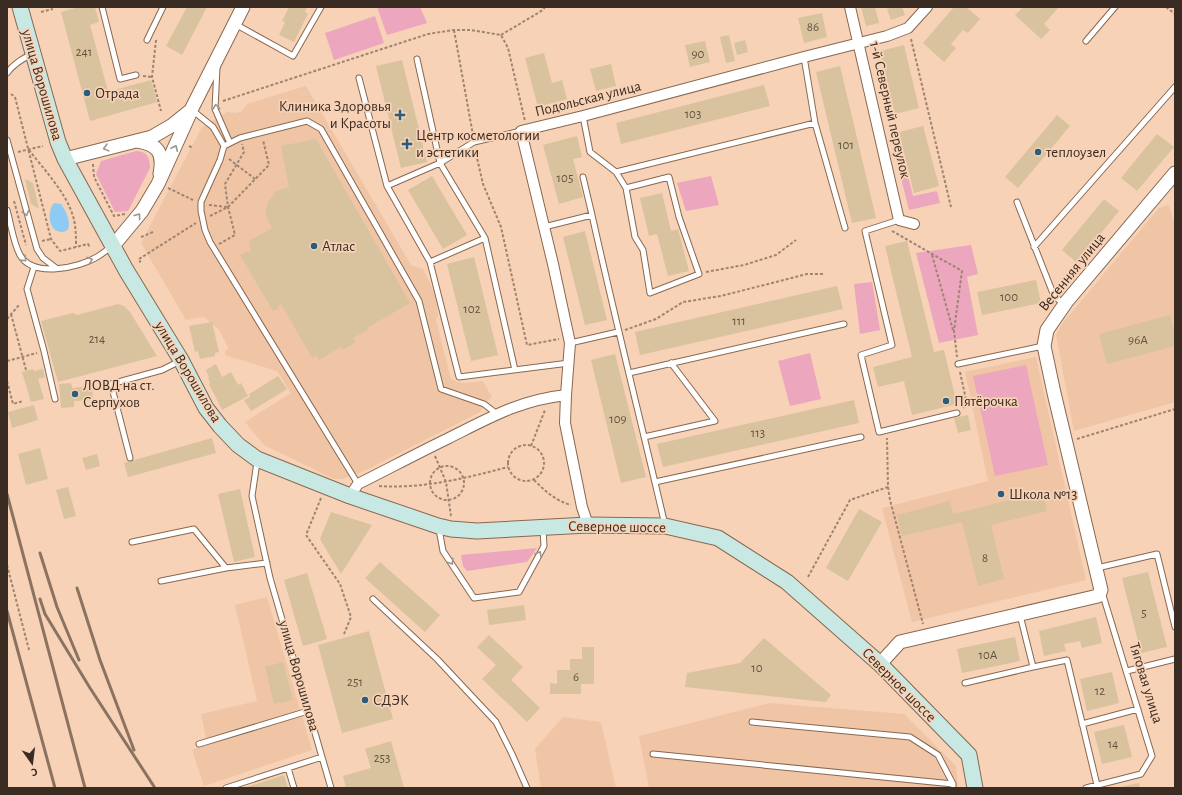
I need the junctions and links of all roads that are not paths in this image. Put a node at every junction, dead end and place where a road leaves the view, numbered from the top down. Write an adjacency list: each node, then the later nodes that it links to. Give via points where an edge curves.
1 (20, 7): 13 (main road, улица Ворошилова)
2 (102, 7): 18 (lane, via 120,79)
3 (163, 7): 10 (lane)
4 (243, 7): 9 (street)
5 (321, 7): 9 (lane, via 293,56)
6 (850, 7): 12 (street, 1-й Северный переулок)
7 (927, 7): 12 (street, Подольская улица, via 908,28)
8 (1115, 7): 11 (lane)
9 (234, 24): 14 (street)
10 (147, 40)
11 (1086, 41)
12 (859, 43): 15 (street, Подольская улица); 40 (street, 1-й Северный переулок)
13 (33, 54): 17 (lane, via 21,59); 29 (main road, улица Ворошилова)
14 (218, 56): 21 (street); 27 (lane, one-way to 14, via 215,109)
15 (804, 56): 22 (street, Подольская улица); 23 (lane)
16 (417, 59): 30 (lane)
17 (7, 73)
18 (136, 75)
19 (359, 78): 35 (lane)
20 (1175, 87): 46 (lane)
21 (191, 110): 26 (street, via 162,132); 28 (lane, via 213,127); 34 (street, one-way to 21)
22 (583, 116): 24 (street, Подольская улица); 31 (lane, via 590,152)
23 (815, 123): 31 (lane); 43 (lane)
24 (524, 130): 30 (lane, via 474,142); 42 (street, Подольская улица)
25 (7, 140): 49 (lane, one-way to 49, via 37,249 43,258)
26 (135, 140): 29 (street, one-way to 29); 34 (street, via 149,142 161,156)
27 (230, 143): 28 (lane); 64 (lane, via 240,138 307,121 321,129 420,301 441,389 484,404)
28 (224, 146): 70 (lane, via 201,202 205,230)
29 (65, 159): 45 (main road, улица Ворошилова)
30 (440, 163): 35 (lane); 44 (lane)
31 (616, 172): 36 (lane)
32 (1175, 173): 50 (street, Весенняя улица)
33 (583, 178): 39 (lane)
34 (162, 186): 45 (street, one-way to 34)
35 (387, 186): 47 (lane)
36 (626, 188): 36 (lane, via 669,177 679,217 699,274 650,293 644,250 635,237)
37 (1017, 202): 46 (lane)
38 (7, 210): 48 (lane, one-way to 48, via 20,256)
39 (592, 215): 42 (lane); 52 (lane)
40 (899, 220): 41 (street); 63 (lane, via 865,231 892,345 861,355 879,432)
41 (914, 224)
42 (544, 227): 53 (street, Подольская улица)
43 (845, 228)
44 (485, 238): 47 (lane); 59 (lane)
45 (113, 246): 49 (lane, one-way to 45, via 96,258); 55 (main road, улица Ворошилова)
46 (1034, 247): 50 (lane, via 1054,296)
47 (430, 262): 59 (lane, via 459,377)
48 (34, 267): 49 (lane); 62 (lane, via 27,289)
49 (56, 268)
50 (1065, 304): 54 (street, Весенняя улица, via 1047,330)
51 (844, 324): 57 (lane)
52 (618, 332): 53 (lane); 60 (lane)
53 (570, 340): 56 (street, Подольская улица)
54 (1044, 346): 58 (lane); 78 (street, Тяговая улица)
55 (181, 360): 67 (lane, via 162,370 111,384); 68 (main road, улица Ворошилова, via 206,408 238,445)
56 (569, 363): 59 (lane); 61 (street, Подольская улица)
57 (671, 363): 60 (lane); 65 (lane, via 715,421)
58 (958, 364)
59 (515, 370)
60 (629, 373): 65 (lane)
61 (566, 395): 64 (street, via 524,403); 71 (street, Подольская улица, via 565,423 582,508)
62 (55, 399)
63 (957, 413)
64 (496, 414): 70 (street, via 430,447)
65 (644, 437): 69 (lane)
66 (861, 437): 69 (lane)
67 (130, 458)
68 (257, 459): 70 (main road, Северное шоссе); 76 (lane, улица Ворошилова, via 252,496)
69 (655, 482): 72 (lane)
70 (354, 490): 74 (main road, Северное шоссе)
71 (588, 525): 72 (main road, Северное шоссе); 73 (main road, Северное шоссе)
72 (665, 526): 85 (main road, Северное шоссе, via 718,538 756,562 787,582)
73 (543, 527): 74 (main road, Северное шоссе, via 477,531); 74 (lane, one-way to 73, via 443,551 474,598 519,592 544,546)
74 (445, 528)
75 (132, 542): 77 (lane, via 194,529)
76 (267, 563): 77 (lane); 90 (lane, улица Ворошилова)
77 (226, 568): 79 (lane)
78 (1096, 568): 80 (street, Тяговая улица); 83 (lane, via 1157,554)
79 (161, 581)
80 (1101, 590): 82 (street, via 1098,596); 87 (lane, Тяговая улица)
81 (373, 599): 102 (lane, via 437,659 496,722)
82 (1020, 614): 85 (street, via 900,642); 86 (lane)
83 (1175, 627)
84 (1175, 659): 87 (lane)
85 (880, 664): 103 (main road, Северное шоссе, via 969,755)
86 (1033, 667): 88 (lane); 92 (lane, via 1067,660)
87 (1127, 671): 89 (lane, Тяговая улица)
88 (965, 683)
89 (1138, 709): 92 (lane); 97 (lane, Тяговая улица, via 1152,756 1141,774)
90 (308, 711): 93 (lane); 95 (lane, улица Ворошилова)
91 (752, 722): 98 (lane, via 910,737 938,756)
92 (1082, 724): 97 (lane)
93 (199, 744)
94 (653, 754): 98 (lane)
95 (322, 757): 96 (lane); 101 (lane, улица Ворошилова)
96 (288, 768): 99 (lane); 100 (lane)
97 (1097, 785): 104 (lane, Тяговая улица)
98 (953, 786)
99 (226, 788)
100 (294, 788)
101 (331, 788)
102 (527, 788)
103 (975, 788)
104 (1086, 788)

